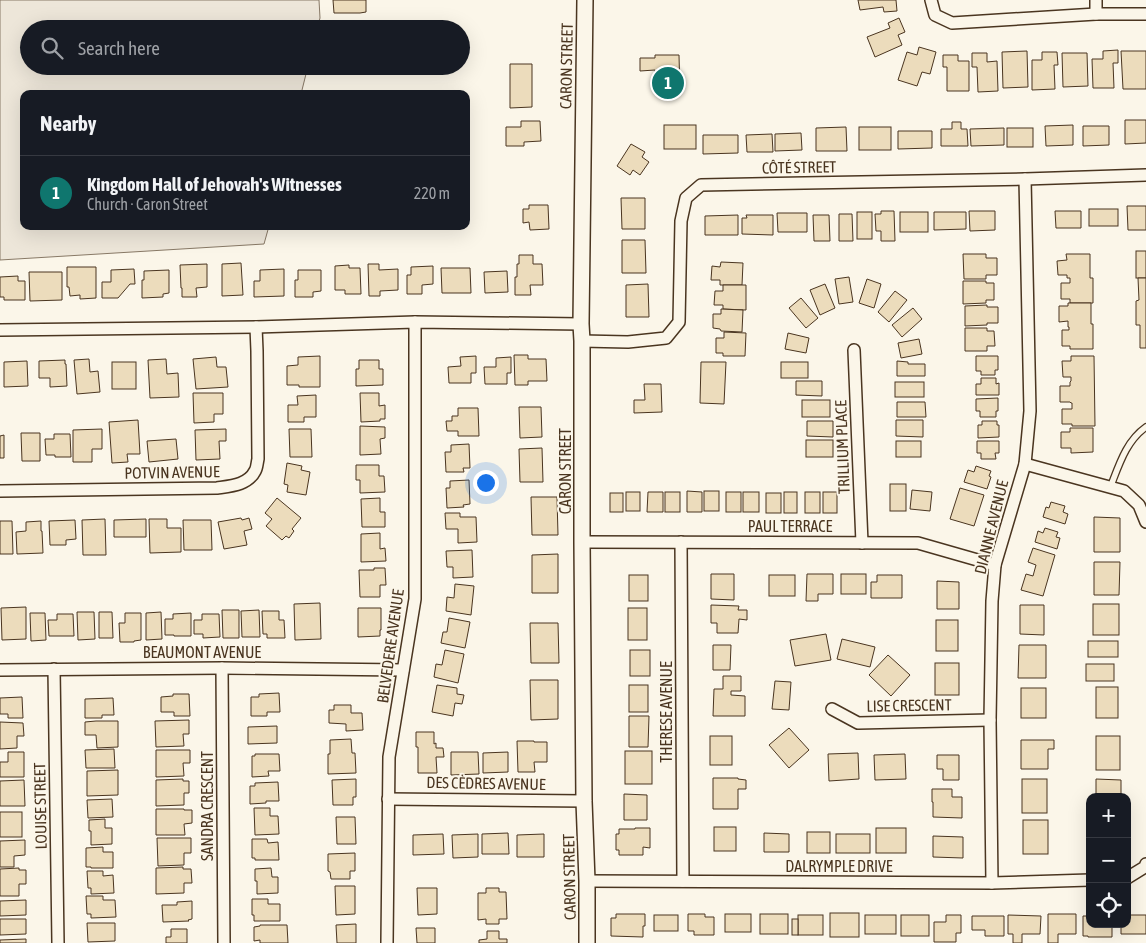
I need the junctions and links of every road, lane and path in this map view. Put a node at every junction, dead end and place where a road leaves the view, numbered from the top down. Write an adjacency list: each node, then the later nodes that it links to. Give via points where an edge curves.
1 (585, 0): 9 (street, CARON STREET)
2 (930, 0): 4 (street, via 935,15 952,23)
3 (1096, 0): 4 (street)
4 (1096, 14): 5 (street)
5 (1146, 14)
6 (1146, 175): 7 (street, CÔTÉ STREET)
7 (1025, 180): 12 (street, CÔTÉ STREET, via 701,185 686,198 681,221 678,322 666,338 628,342); 15 (street, DIANNE AVENUE, via 1030,411)
8 (415, 322): 9 (street); 10 (street); 26 (street, BELVEDERE AVENUE, via 415,598)
9 (580, 324): 12 (street, CARON STREET)
10 (256, 327): 11 (street); 17 (street, POTVIN AVENUE, via 258,459 255,472 247,480 236,486 217,488)
11 (0, 330)
12 (582, 341): 19 (street, CARON STREET)
13 (854, 350): 21 (street, TRILLIUM PLACE)
14 (1146, 427): 16 (lane, via 1124,453)
15 (1025, 464): 16 (street); 22 (street, DIANNE AVENUE)
16 (1110, 488): 18 (street, via 1124,491 1140,505)
17 (0, 491)
18 (1146, 522)
19 (582, 542): 20 (street, PAUL TERRACE); 30 (street, CARON STREET)
20 (681, 542): 21 (street, PAUL TERRACE); 35 (street, THERESE AVENUE)
21 (862, 543): 22 (street, PAUL TERRACE, via 918,542)
22 (995, 565): 28 (street, DIANNE AVENUE)
23 (222, 668): 24 (street, BEAUMONT AVENUE); 26 (street, BEAUMONT AVENUE); 38 (street, SANDRA CRESCENT)
24 (54, 669): 25 (street, BEAUMONT AVENUE); 37 (street, LOUISE STREET)
25 (0, 670)
26 (403, 670): 29 (street, BELVEDERE AVENUE, via 389,757)
27 (832, 709): 28 (street, LISE CRESCENT, via 858,722)
28 (990, 720): 36 (street, DIANNE AVENUE)
29 (388, 799): 30 (street, DES CÈDRES AVENUE); 39 (street, BELVEDERE AVENUE)
30 (584, 800): 34 (street, CARON STREET)
31 (1146, 864): 32 (street)
32 (1131, 876)
33 (1086, 880): 36 (street, DALRYMPLE DRIVE)
34 (587, 881): 35 (street, DALRYMPLE DRIVE); 40 (street, CARON STREET)
35 (683, 881): 36 (street, DALRYMPLE DRIVE)
36 (992, 883)
37 (58, 943)
38 (224, 943)
39 (387, 943)
40 (587, 943)

